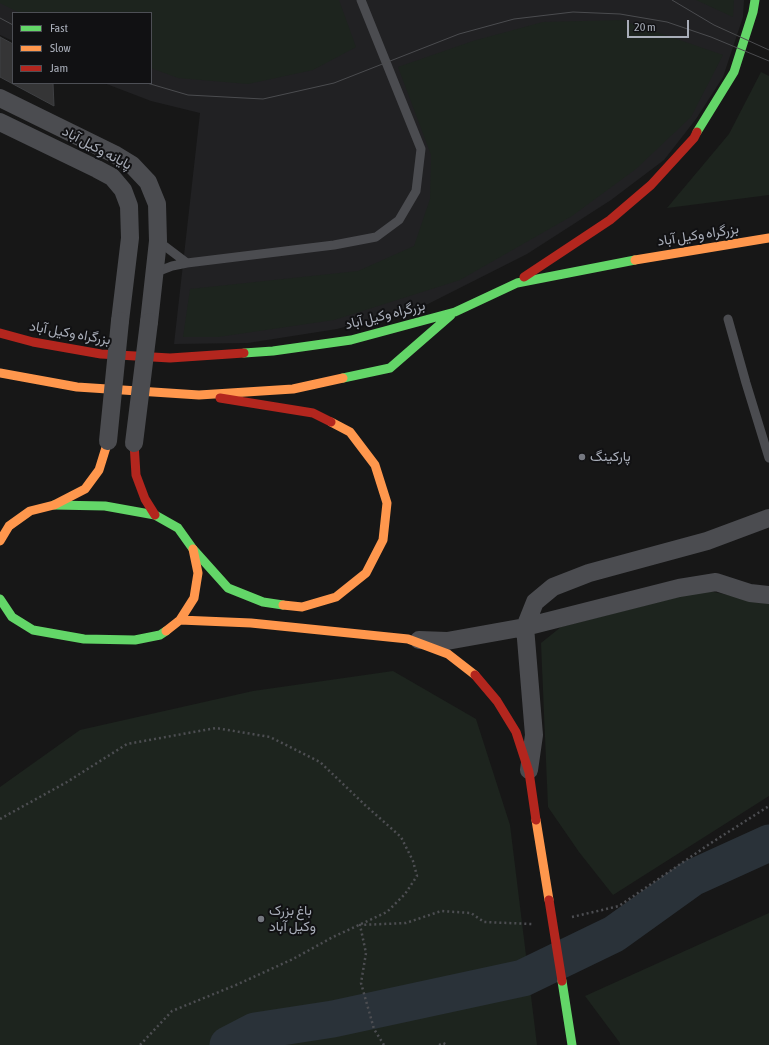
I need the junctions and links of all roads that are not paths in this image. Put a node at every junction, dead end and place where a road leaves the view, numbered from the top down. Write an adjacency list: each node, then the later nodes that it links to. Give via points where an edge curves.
1 (361, 0): 7 (lane, via 421,149 416,191 399,220 376,238)
2 (755, 0): 9 (main road, via 734,72 694,138 651,185 610,220)
3 (0, 98): 6 (street, پایانه وکیل آباد, via 132,165 148,182 157,204)
4 (0, 122): 15 (street, پایانه وکیل آباد, bridge, via 112,177 123,190 129,206 130,238)
5 (769, 238): 9 (main road, بزرگراه وکیل آباد, via 620,262)
6 (158, 241): 7 (lane); 8 (street, پایانه وکیل آباد)
7 (187, 263): 8 (lane)
8 (154, 273): 16 (street, پایانه وکیل آباد, bridge)
9 (517, 283): 10 (main road, بزرگراه وکیل آباد)
10 (455, 312): 12 (main road, بزرگراه وکیل آباد, via 351,340 273,351 170,358 101,354); 14 (main road, via 390,368 293,389)
11 (728, 319): 17 (lane)
12 (0, 334)
13 (0, 373): 14 (main road, via 77,387)
14 (199, 395): 22 (main road, via 313,413 350,432 375,465 387,503 383,540 366,573 336,597 302,607 263,602 228,588)
15 (108, 441): 18 (main road, via 99,470 85,488)
16 (134, 443): 19 (main road, via 136,475)
17 (769, 458)
18 (54, 504): 19 (main road, via 105,506); 21 (main road, via 30,511 9,526)
19 (155, 515): 22 (main road, via 178,528)
20 (769, 518): 26 (street, via 707,541 589,573 553,587 535,602)
21 (0, 541)
22 (193, 549): 25 (main road, via 198,573 194,598)
23 (769, 595): 26 (street, via 750,593 716,582 679,588)
24 (0, 599): 25 (main road, via 12,617 33,630 84,639 135,640 160,635)
25 (180, 620): 27 (main road)
26 (525, 627): 27 (street, via 446,641); 28 (street, via 534,735)
27 (408, 639): 28 (main road, via 448,654 475,675 497,701 516,732)
28 (529, 772): 29 (main road, bridge)
29 (572, 1045)

